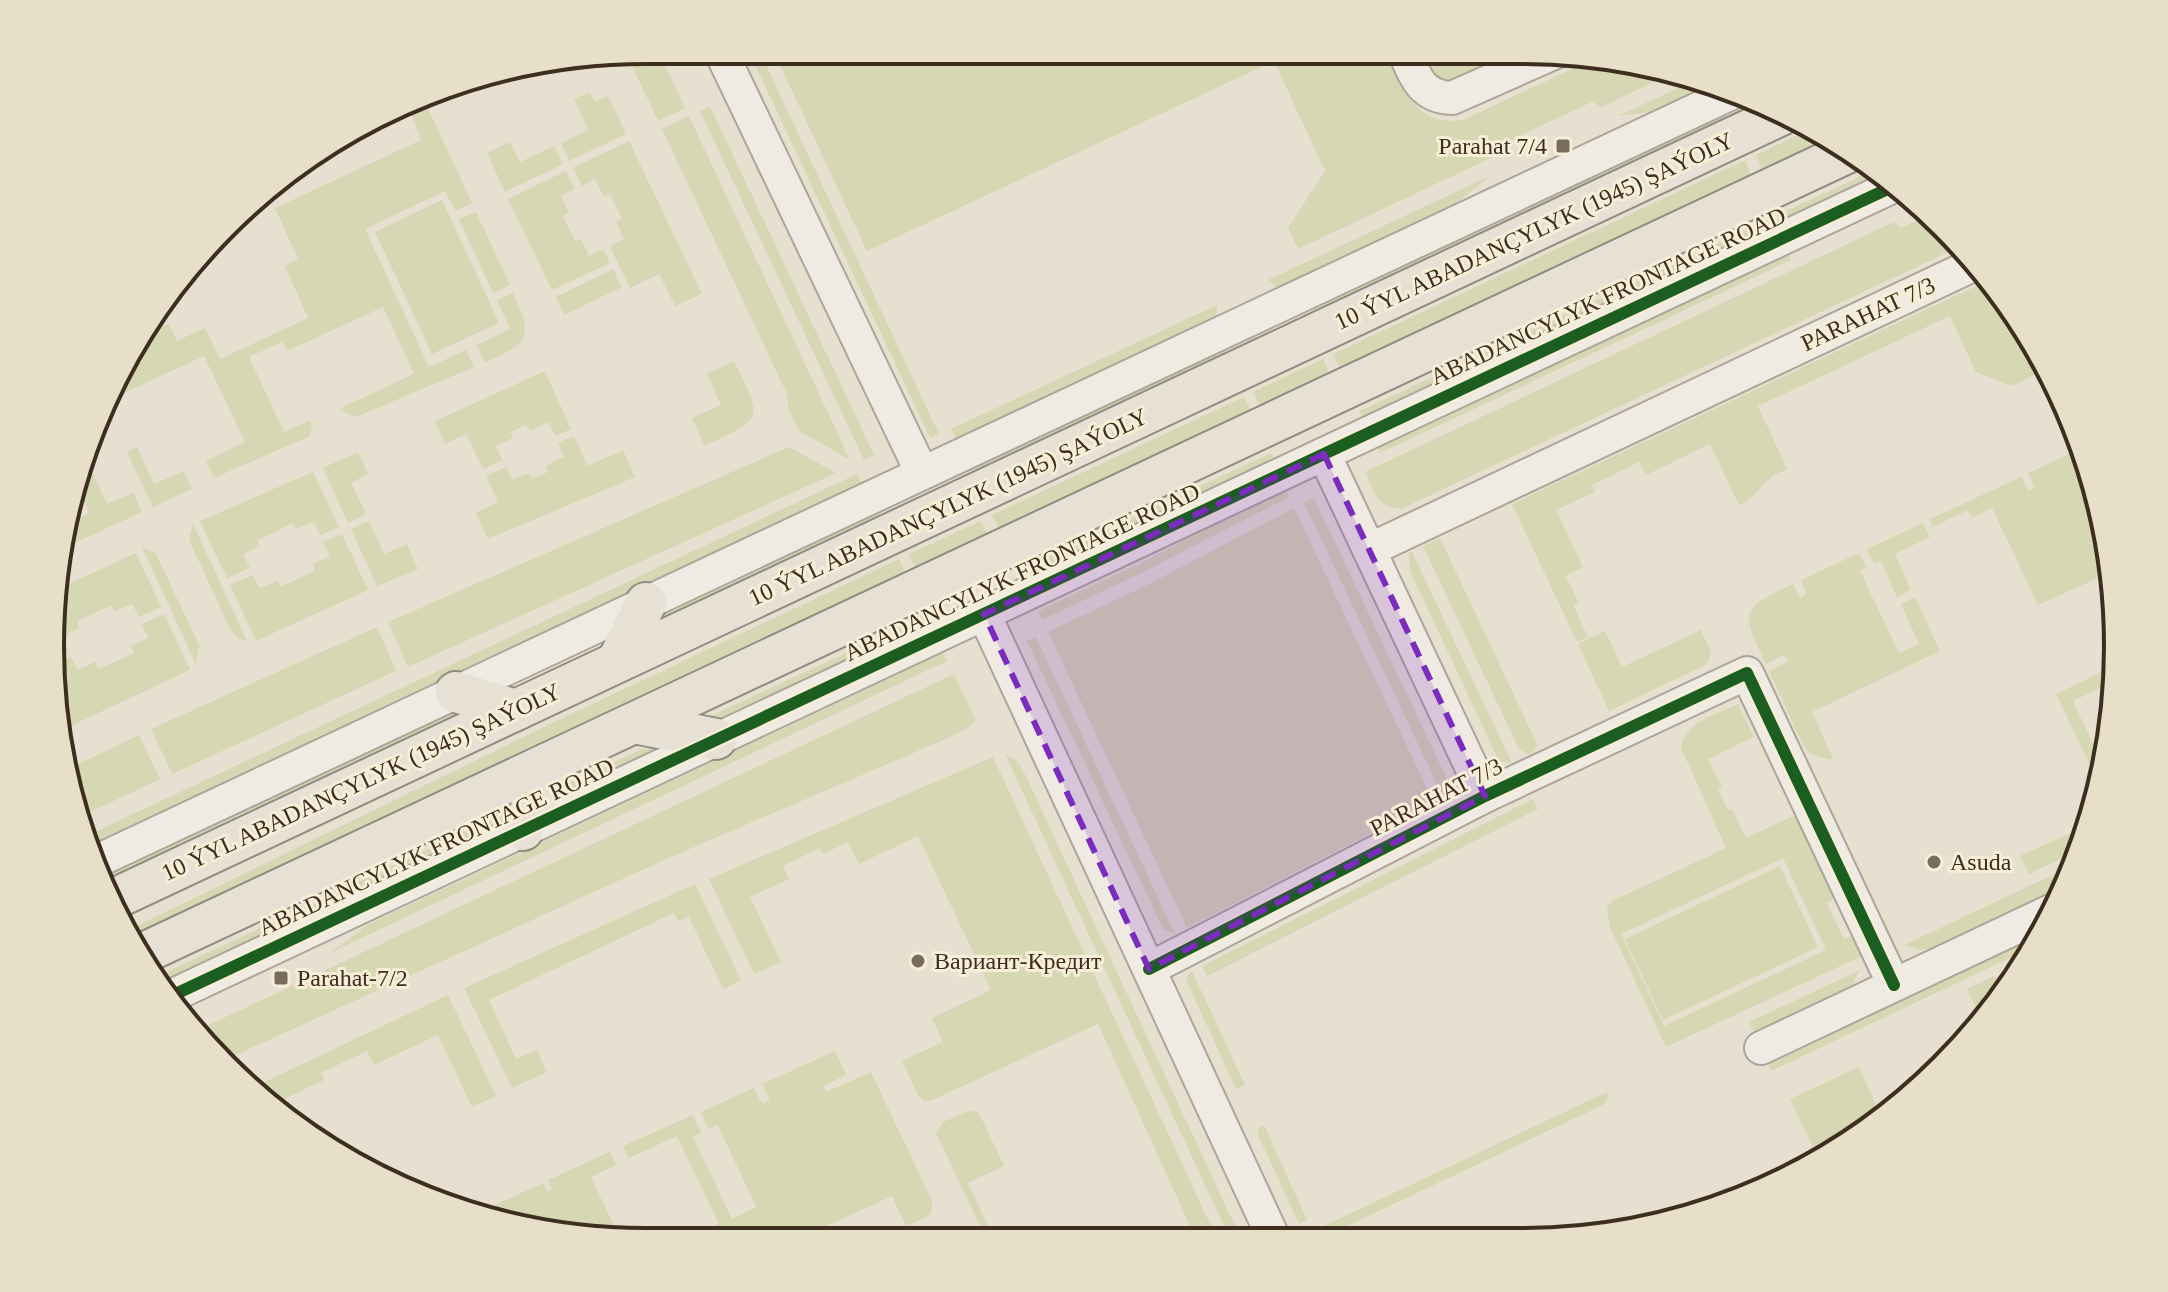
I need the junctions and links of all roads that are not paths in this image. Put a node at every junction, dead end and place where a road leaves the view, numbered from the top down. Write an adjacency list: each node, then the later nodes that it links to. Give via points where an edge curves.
1 (727, 64): 10 (street)
2 (1411, 64): 3 (street, via 1436,98 1452,98)
3 (1528, 64)
4 (1720, 99): 10 (street)
5 (1770, 120): 14 (main road, 10 ÝYL ABADANÇYLYK (1945) ŞAÝOLY)
6 (1837, 157): 17 (main road)
7 (1884, 191): 9 (street, ABADANCYLYK FRONTAGE ROAD)
8 (1965, 269): 11 (street, PARAHAT 7/3)
9 (1324, 454): 11 (street); 13 (street, ABADANCYLYK FRONTAGE ROAD)
10 (922, 473): 12 (street)
11 (1369, 550): 20 (street)
12 (646, 603): 14 (main road); 15 (street)
13 (984, 614): 18 (street, ABADANCYLYK FRONTAGE ROAD); 26 (street)
14 (617, 662): 16 (main road, 10 ÝYL ABADANÇYLYK (1945) ŞAÝOLY)
15 (456, 692): 16 (main road); 22 (street)
16 (516, 710): 23 (main road, 10 ÝYL ABADANÇYLYK (1945) ŞAÝOLY)
17 (634, 723): 18 (main road); 19 (main road)
18 (716, 739): 21 (street, ABADANCYLYK FRONTAGE ROAD)
19 (547, 764): 21 (main road); 25 (main road)
20 (1485, 796): 26 (street, PARAHAT 7/3); 27 (street, PARAHAT 7/3, via 1747,673)
21 (523, 830): 28 (street, ABADANCYLYK FRONTAGE ROAD)
22 (104, 858)
23 (121, 896)
24 (2036, 918): 27 (street)
25 (150, 950)
26 (1149, 969): 30 (street)
27 (1894, 985): 29 (street)
28 (179, 992)
29 (1761, 1048)
30 (1269, 1228)

